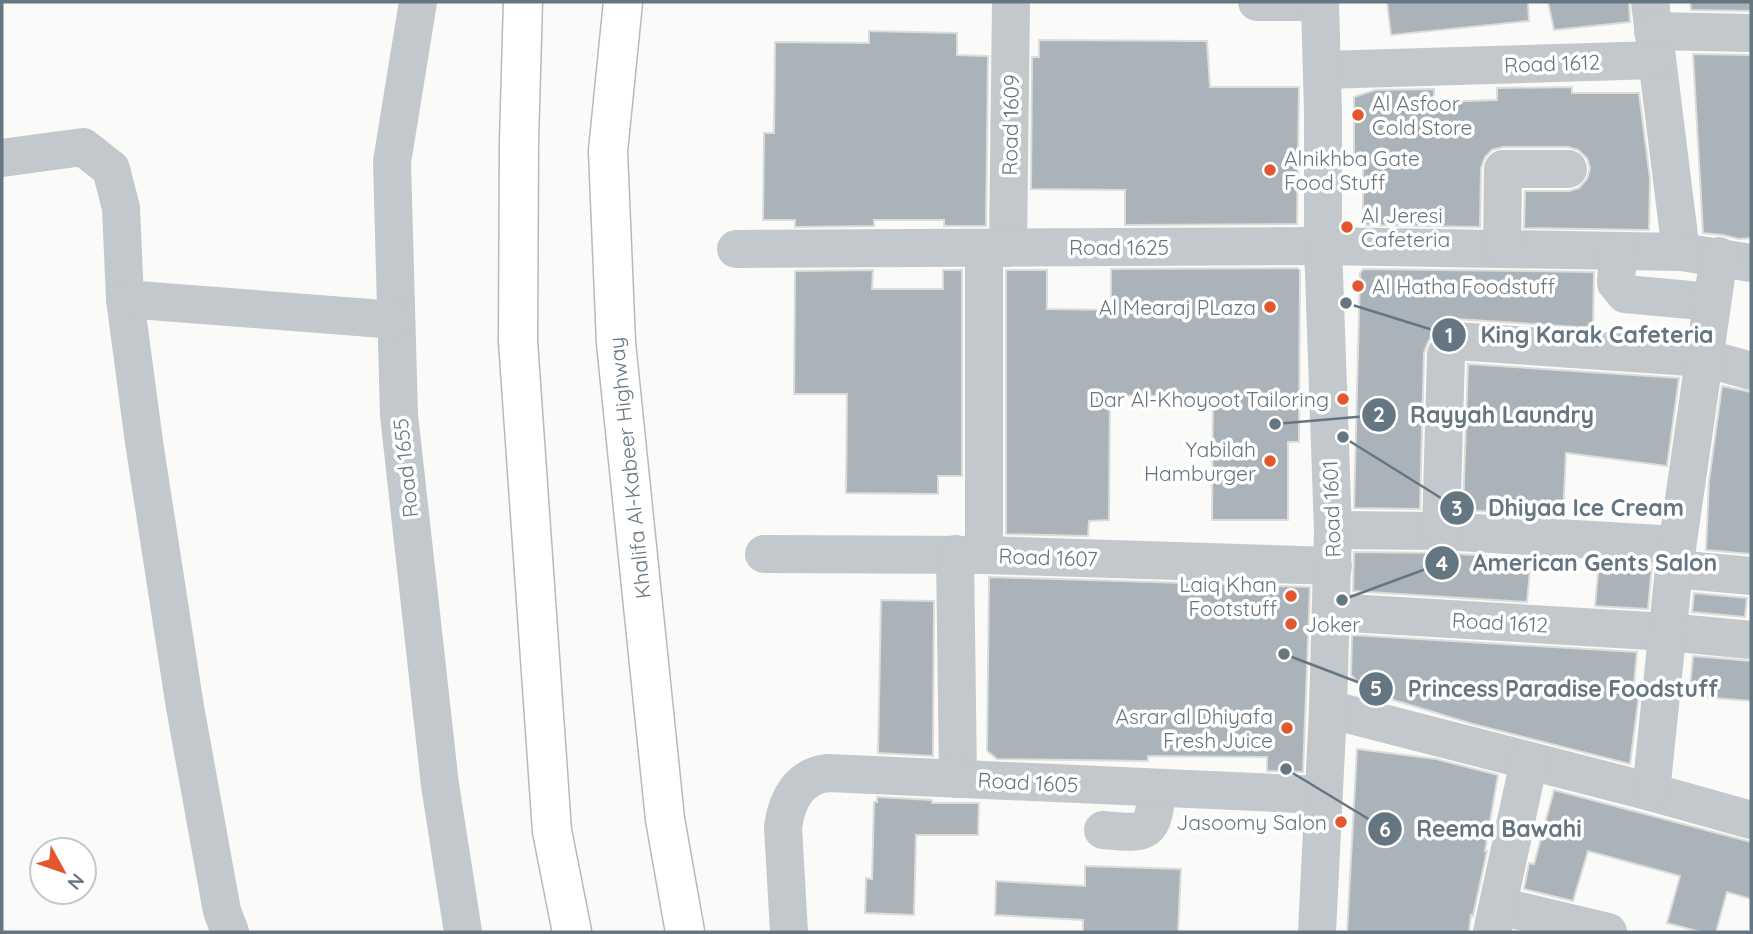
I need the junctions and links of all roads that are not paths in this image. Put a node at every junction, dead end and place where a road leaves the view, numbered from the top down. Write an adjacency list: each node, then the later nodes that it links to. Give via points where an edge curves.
1 (418, 2): 23 (street, Road 1655, via 392,162)
2 (523, 2): 46 (main road, via 518,341 552,831)
3 (623, 2): 47 (main road, Khalifa Al-Kabeer Highway, via 608,151 616,343 665,819)
4 (987, 2): 5 (street)
5 (1011, 2): 6 (street); 16 (street, Road 1609)
6 (1032, 2)
7 (1257, 2): 8 (street)
8 (1320, 2): 11 (street, Road 1601)
9 (1653, 31): 10 (street, Road 1612); 11 (street, Road 1612); 19 (street)
10 (1751, 33)
11 (1323, 70): 14 (street, Road 1601)
12 (2, 158): 21 (street, via 83,147 111,169 121,208)
13 (1567, 169): 17 (street, via 1503,169)
14 (1323, 246): 16 (street, Road 1625); 17 (street, Road 1625); 27 (street, Road 1601)
15 (736, 248): 16 (street, Road 1625)
16 (996, 248): 29 (street, Road 1609)
17 (1502, 249): 18 (street, Road 1625)
18 (1618, 251): 19 (street, Road 1625); 22 (street, via 1616,283 1625,293)
19 (1681, 252): 20 (street, Road 1625)
20 (1735, 260): 22 (street)
21 (125, 299): 23 (street); 44 (street, via 185,707 222,911)
22 (1712, 302): 24 (street)
23 (396, 320): 45 (street, Road 1655, via 399,415 440,786)
24 (1704, 358): 25 (street); 26 (street, via 1455,341 1446,354); 30 (street)
25 (1751, 371)
26 (1441, 531): 27 (street); 30 (street)
27 (1333, 548): 29 (street, Road 1607); 32 (street, Road 1601)
28 (764, 554): 29 (street, Road 1607)
29 (969, 555): 37 (street, Road 1605)
30 (1676, 557): 31 (street); 33 (street)
31 (1751, 576)
32 (1332, 612): 33 (street, Road 1612); 35 (street, Road 1601)
33 (1667, 632): 34 (street, Road 1612); 39 (street)
34 (1751, 640)
35 (1328, 709): 36 (street); 40 (street, Road 1601)
36 (1529, 761): 39 (street); 43 (street)
37 (958, 779): 38 (street, Road 1605); 48 (street, via 828,773 814,774 801,784 788,804 783,827)
38 (1157, 788): 40 (street, Road 1605); 42 (street, via 1153,819 1144,830)
39 (1651, 792): 41 (street)
40 (1324, 795): 49 (street, Road 1601)
41 (1751, 820)
42 (1103, 830)
43 (1495, 919): 50 (street)
44 (230, 932)
45 (463, 932)
46 (572, 932)
47 (685, 932)
48 (789, 932)
49 (1317, 932)
50 (1608, 932)

